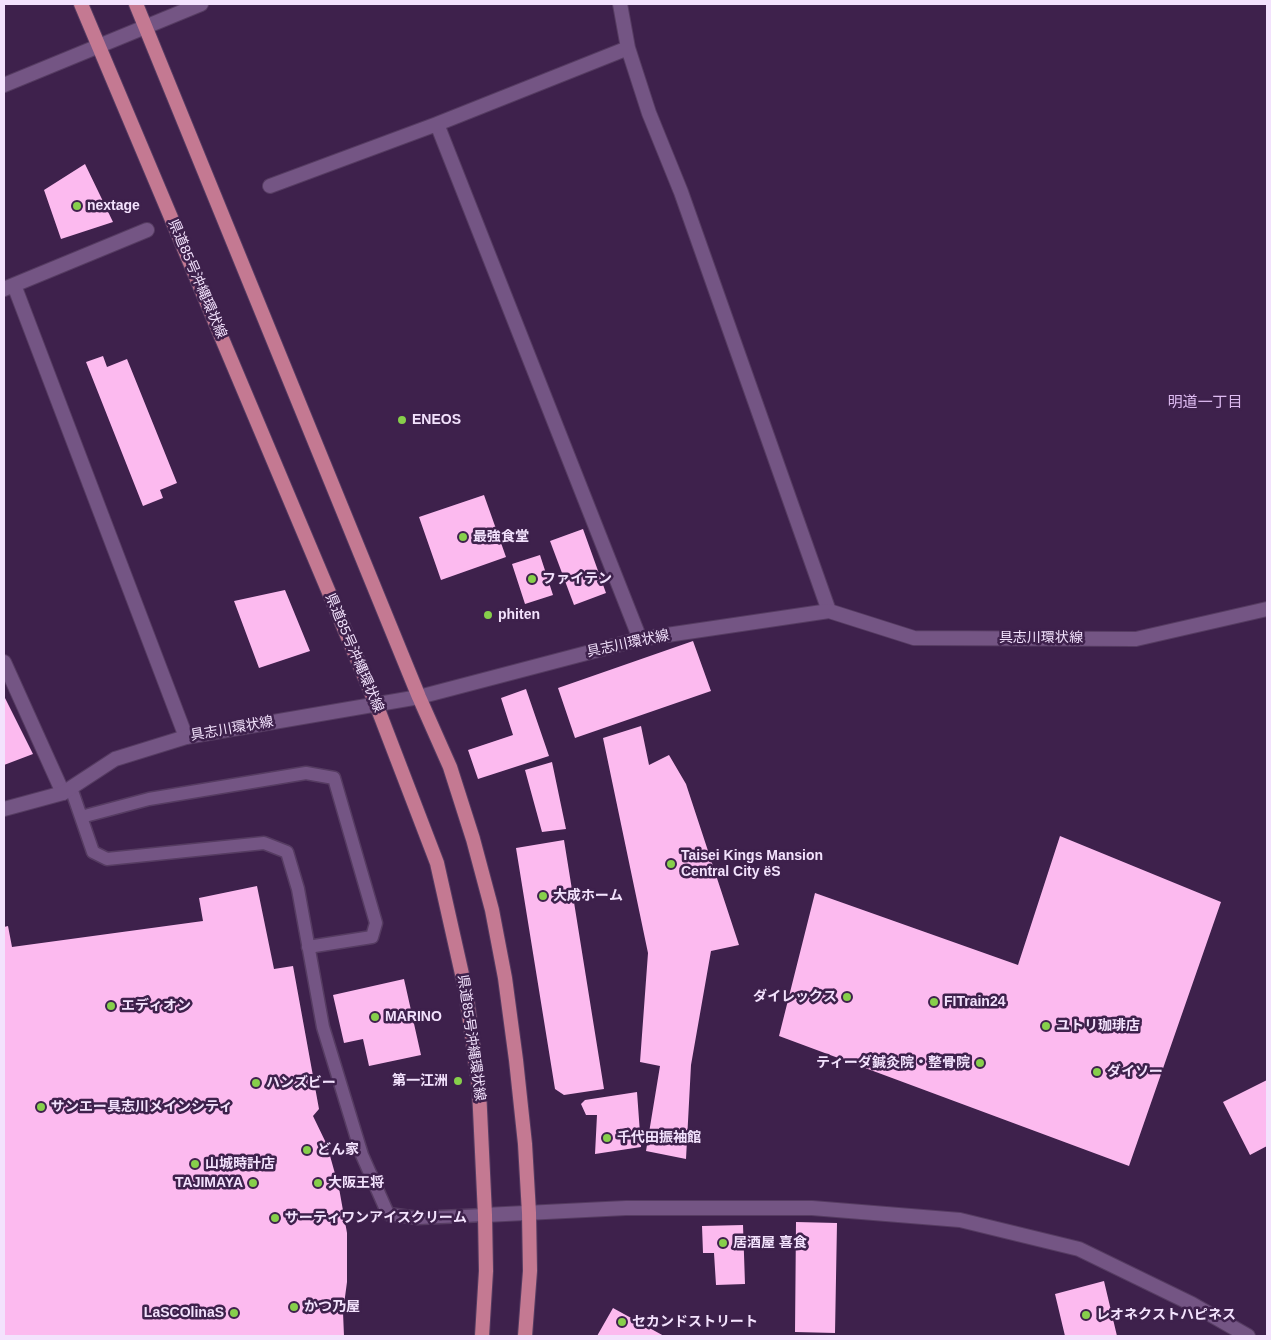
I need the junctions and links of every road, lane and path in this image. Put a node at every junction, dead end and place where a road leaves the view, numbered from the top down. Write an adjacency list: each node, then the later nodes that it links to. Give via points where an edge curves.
1 (81, 4): 6 (main road, 県道85号沖縄環状線)
2 (136, 4): 5 (main road)
3 (201, 4): 5 (street)
4 (620, 4): 7 (street)
5 (146, 26): 6 (street); 17 (main road)
6 (99, 46): 8 (street); 18 (main road, 県道85号沖縄環状線)
7 (628, 48): 9 (street); 14 (street)
8 (4, 85)
9 (437, 124): 10 (street); 15 (street)
10 (270, 186)
11 (147, 230): 12 (street)
12 (9, 287): 19 (street)
13 (1267, 609): 14 (street, 具志川環状線, via 1136,639 914,638)
14 (829, 611): 15 (street, 具志川環状線)
15 (640, 639): 17 (street, 具志川環状線)
16 (4, 662): 20 (street)
17 (419, 697): 18 (street, 具志川環状線); 24 (main road, via 450,767 492,910 516,1060)
18 (376, 704): 19 (street, 具志川環状線); 25 (main road, 県道85号沖縄環状線, via 438,863 466,992 479,1089)
19 (186, 737): 20 (street, 具志川環状線, via 115,759)
20 (67, 790): 21 (street, 具志川環状線); 22 (lane)
21 (4, 809)
22 (81, 817): 23 (lane, via 93,852 107,859 264,843 287,852 298,890); 23 (lane, via 148,799 306,773 334,778 376,923 372,937)
23 (308, 947): 25 (lane, via 323,1027 362,1155 388,1214 418,1218)
24 (529, 1213): 25 (street); 27 (main road, via 530,1271); 28 (street, via 626,1208 812,1208 960,1220 1079,1249 1192,1304)
25 (485, 1215): 26 (main road, 県道85号沖縄環状線)
26 (482, 1336)
27 (525, 1336)
28 (1248, 1336)

